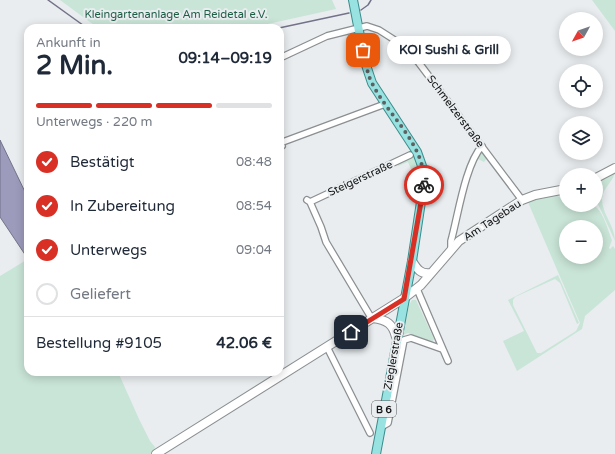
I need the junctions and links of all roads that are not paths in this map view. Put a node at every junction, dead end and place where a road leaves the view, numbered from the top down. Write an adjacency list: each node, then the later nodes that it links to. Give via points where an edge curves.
1 (354, 3): 2 (main road, Zieglerstraße / B 6)
2 (359, 28): 3 (street, Schmelzerstraße, via 327,36); 4 (main road, Zieglerstraße / B 6, via 369,77); 6 (street, Schmelzerstraße, via 373,27 409,50)
3 (284, 56)
4 (385, 104): 5 (street); 13 (main road, Zieglerstraße / B 6, via 414,147 422,166 424,191)
5 (284, 142)
6 (482, 146): 11 (street, Schmelzerstraße); 12 (street, via 467,177)
7 (410, 155): 17 (street, Steigerstraße, via 308,201 326,242)
8 (615, 168): 9 (street)
9 (603, 174)
10 (559, 190): 11 (street, Am Tagebau)
11 (522, 200): 12 (street, Am Tagebau)
12 (451, 248): 14 (street, Am Tagebau)
13 (412, 261): 14 (street, via 418,271); 16 (main road, Zieglerstraße / B 6)
14 (431, 273): 15 (street, Am Tagebau)
15 (417, 289): 16 (street, Am Tagebau); 20 (street)
16 (404, 299): 17 (street, Am Tagebau); 18 (main road, Zieglerstraße / B 6)
17 (373, 319): 18 (street, via 389,322); 19 (street, Am Tagebau)
18 (400, 339): 20 (street, via 411,338); 25 (main road, Zieglerstraße / B 6)
19 (327, 347): 22 (street, Am Tagebau); 24 (street)
20 (442, 349): 21 (street)
21 (448, 361)
22 (284, 374)
23 (281, 376): 26 (street, Am Tagebau)
24 (370, 433)
25 (377, 450)
26 (156, 454)

